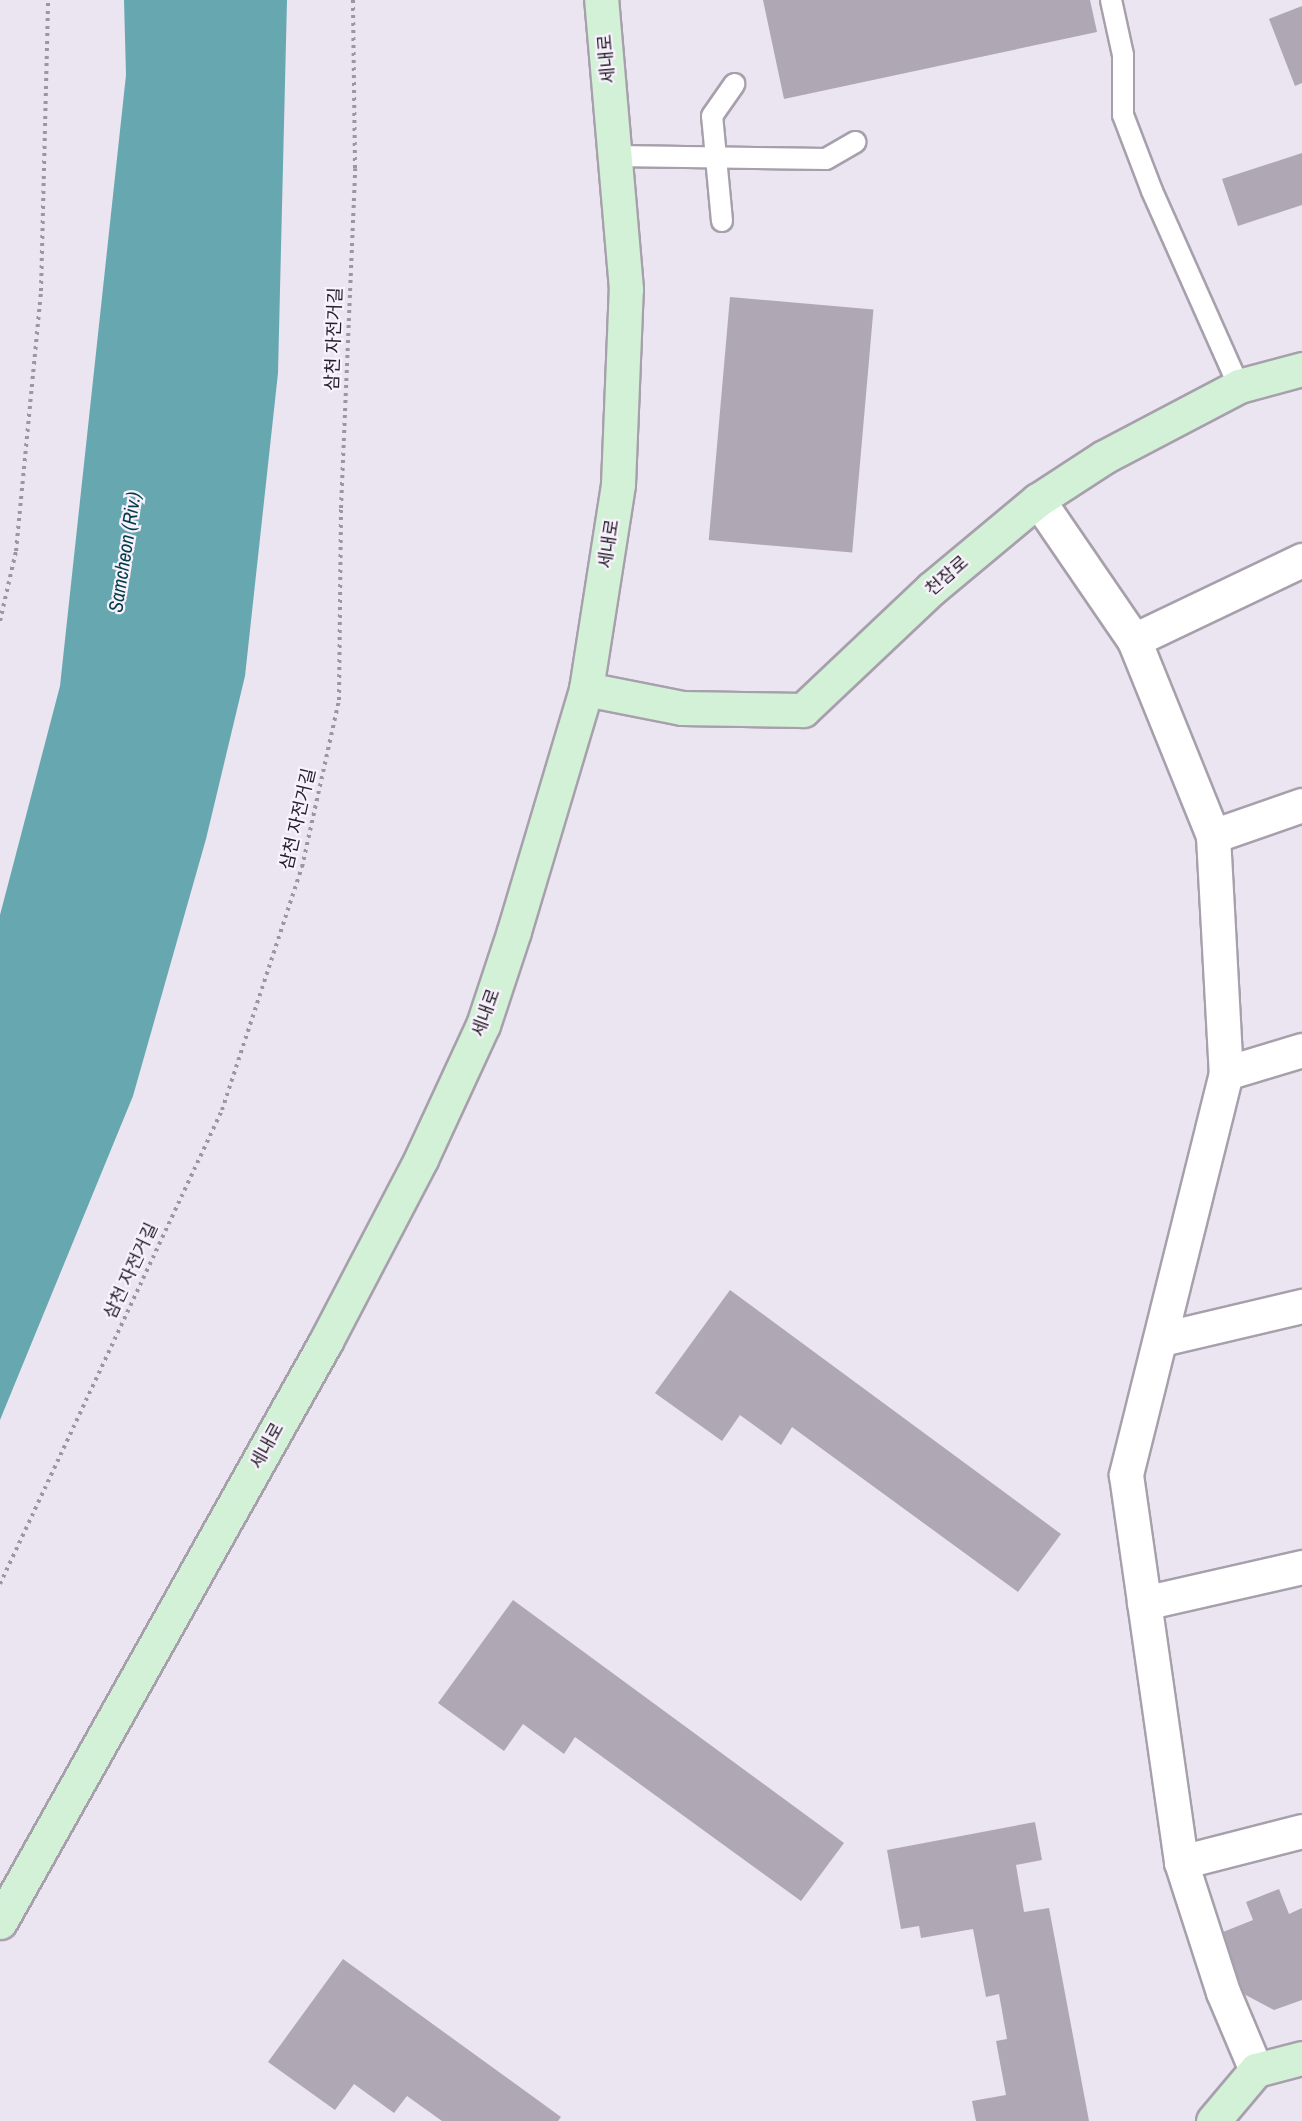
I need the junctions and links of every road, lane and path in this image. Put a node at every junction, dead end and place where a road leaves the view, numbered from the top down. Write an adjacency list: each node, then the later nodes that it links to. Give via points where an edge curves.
1 (48, 0): 14 (path, via 41,291 16,551)
2 (352, 0): 24 (path, 삼천 자전거길, via 355,168 341,496 339,700 302,867 222,1110)
3 (601, 0): 8 (main road, 세내로)
4 (1111, 0): 11 (lane, via 1123,55 1123,115 1152,191)
5 (734, 84): 7 (lane, via 712,116)
6 (855, 142): 7 (lane, via 826,159)
7 (716, 155): 8 (lane); 9 (lane)
8 (615, 156): 16 (main road, 세내로, via 626,289 618,484)
9 (722, 220)
10 (1302, 369): 11 (main road, 천잠로)
11 (1239, 386): 12 (main road, 천잠로, via 1104,457)
12 (1038, 500): 15 (street); 16 (main road, 천잠로, via 931,589 803,710 682,708)
13 (1302, 560): 15 (street)
14 (0, 621)
15 (1134, 640): 18 (street)
16 (586, 689): 28 (main road, 세내로, via 483,1025 421,1159 326,1341)
17 (1302, 805): 18 (street)
18 (1213, 836): 20 (street)
19 (1302, 1050): 20 (street)
20 (1226, 1073): 22 (street)
21 (1302, 1306): 22 (street)
22 (1162, 1339): 25 (street, via 1126,1475)
23 (1302, 1567): 25 (street)
24 (0, 1584)
25 (1144, 1603): 27 (street)
26 (1302, 1831): 27 (street)
27 (1181, 1862): 30 (street, via 1223,1992)
28 (0, 1922)
29 (1302, 2058): 30 (main road)
30 (1256, 2070): 31 (main road)
31 (1213, 2121)

